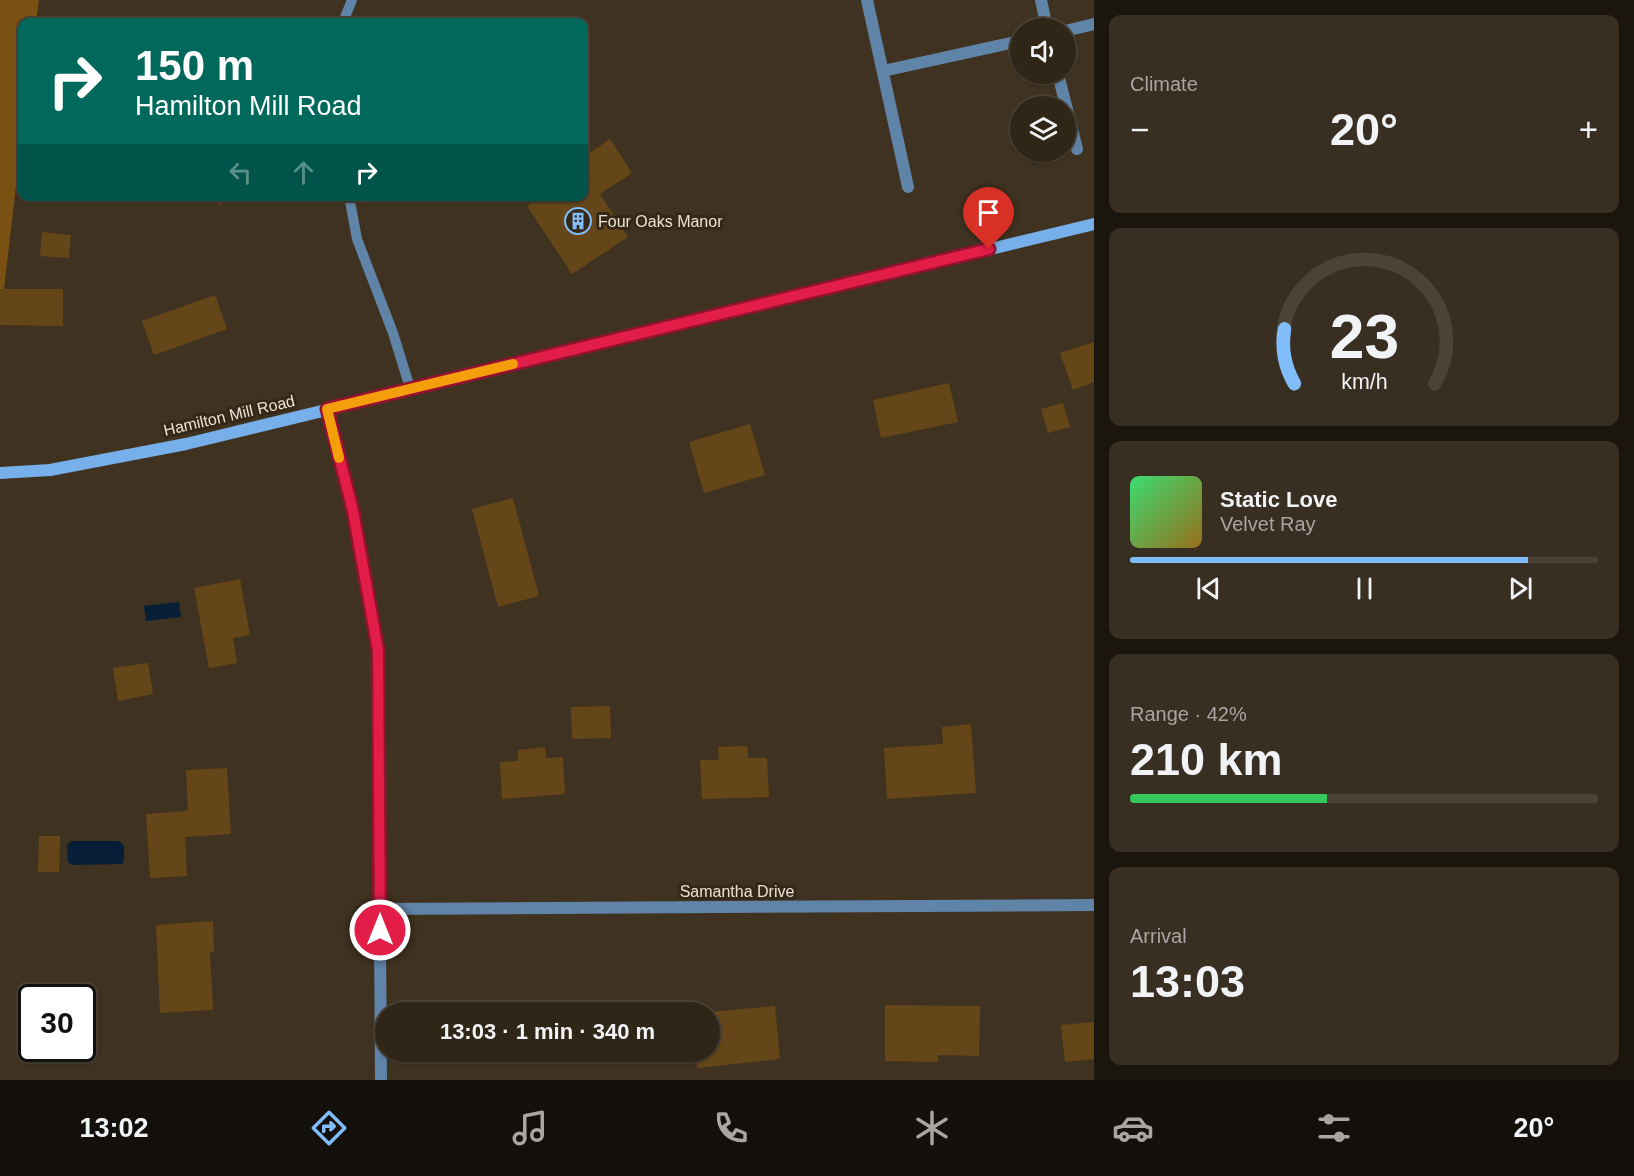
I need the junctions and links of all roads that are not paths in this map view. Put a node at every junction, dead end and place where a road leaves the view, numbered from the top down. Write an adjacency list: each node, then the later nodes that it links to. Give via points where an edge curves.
1 (352, 0): 4 (lane)
2 (867, 0): 9 (street)
3 (1041, 0): 5 (street)
4 (345, 18)
5 (1045, 18)
6 (1094, 24): 7 (street)
7 (1076, 28)
8 (1010, 43): 9 (street)
9 (883, 71): 12 (street)
10 (1061, 84): 11 (street)
11 (1077, 149)
12 (908, 187)
13 (350, 201): 15 (lane, via 357,238)
14 (1094, 224): 15 (main road, Hamilton Mill Road)
15 (410, 388): 16 (main road, Hamilton Mill Road)
16 (327, 409): 17 (main road, Hamilton Mill Road, via 186,444 50,470); 19 (street, via 353,511 378,650)
17 (0, 472)
18 (1094, 905): 19 (street, Samantha Drive)
19 (380, 909): 20 (street)
20 (381, 1080)

